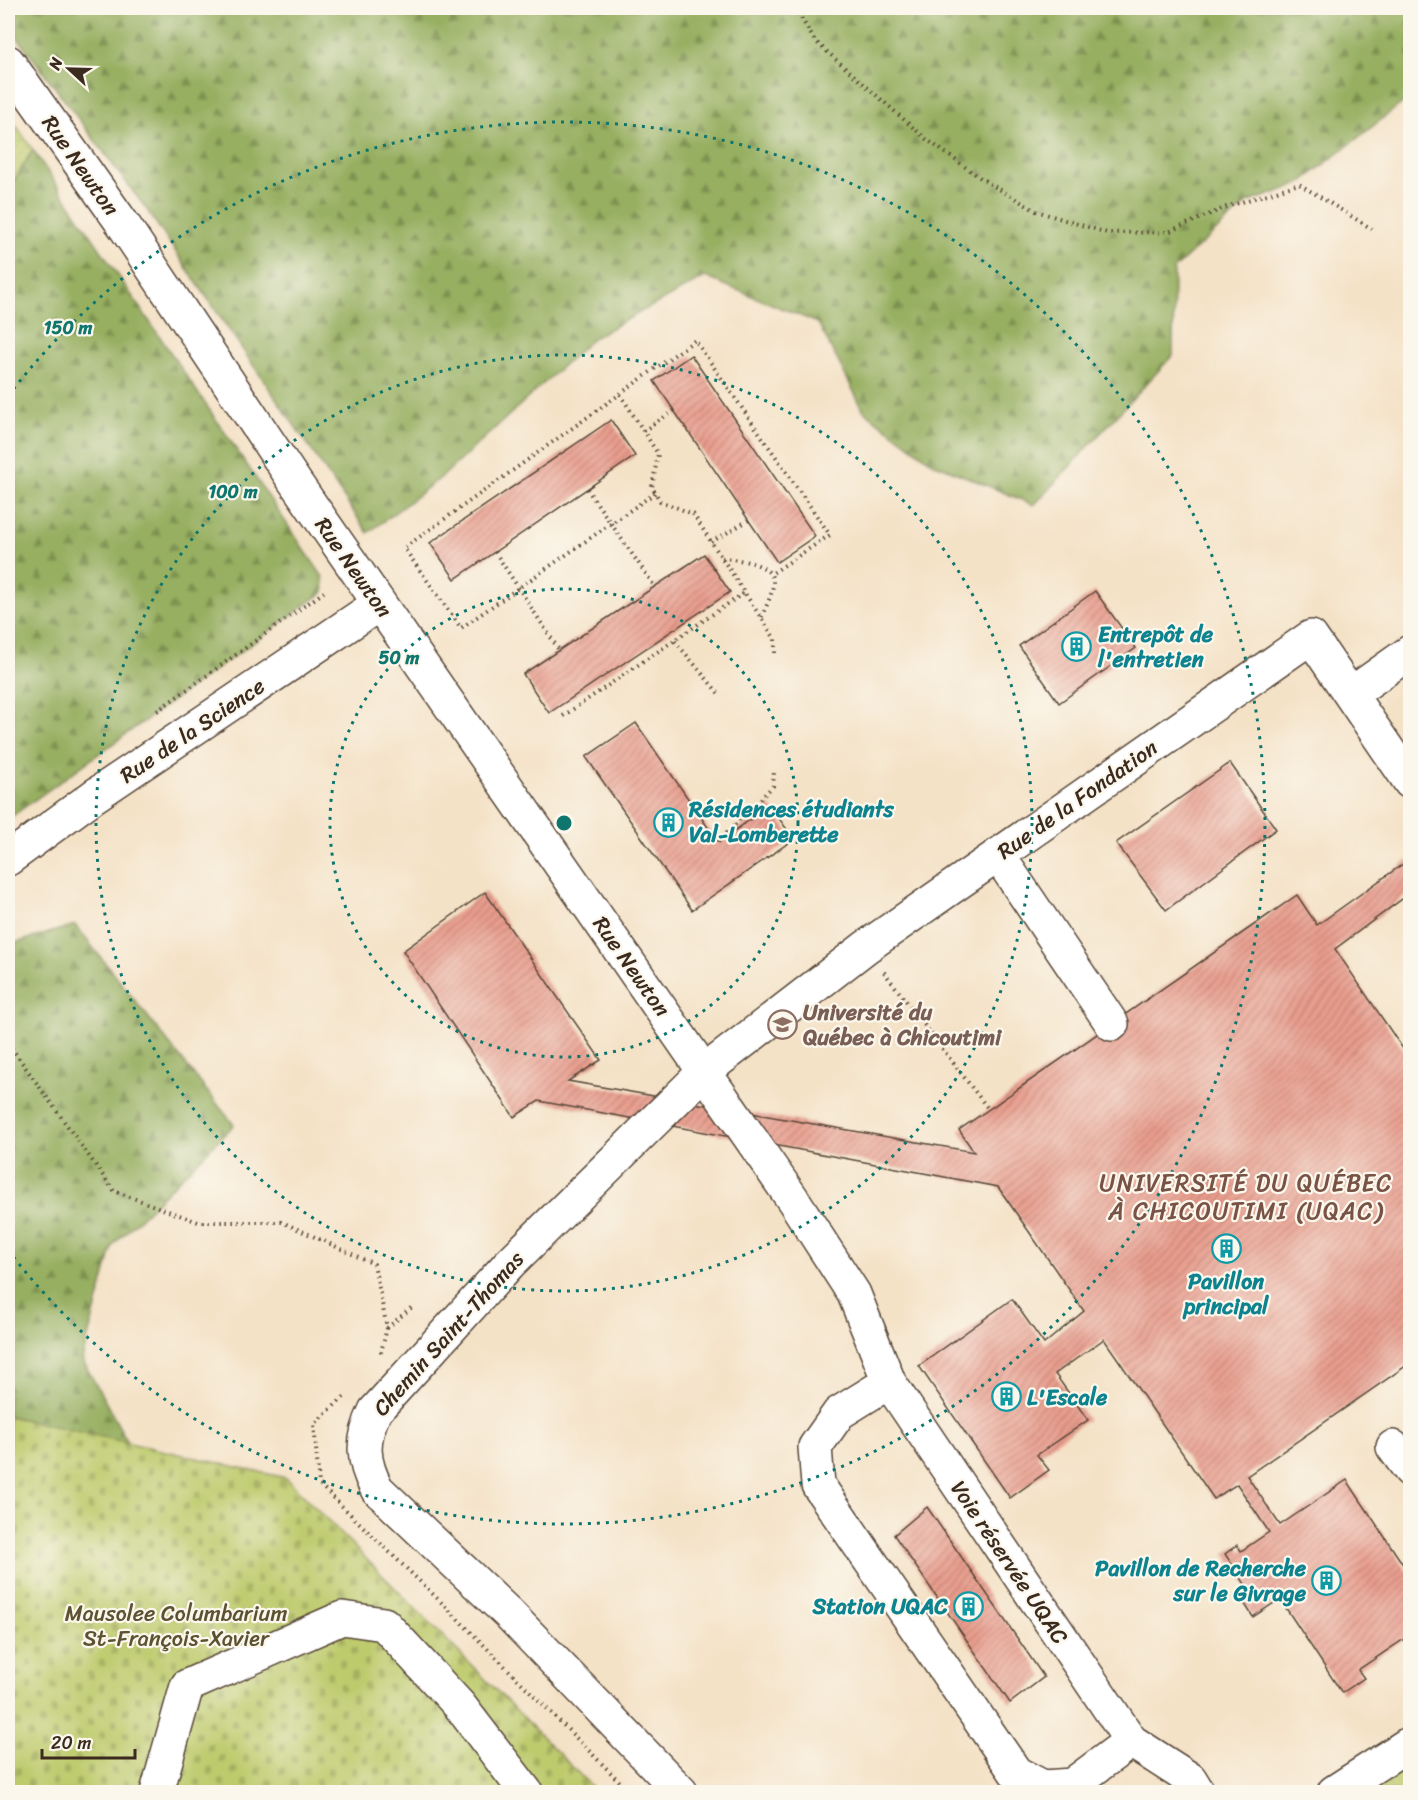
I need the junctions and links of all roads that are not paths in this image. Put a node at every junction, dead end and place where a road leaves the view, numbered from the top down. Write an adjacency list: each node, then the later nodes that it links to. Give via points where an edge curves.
1 (8, 62): 2 (street, Rue Newton)
2 (380, 604): 7 (street, Rue de la Science, via 94,796); 9 (street, Rue Newton)
3 (1410, 652): 4 (street)
4 (1351, 694): 5 (street, Rue de la Fondation); 6 (street, Rue de la Fondation, via 1311,637)
5 (1410, 782)
6 (998, 855): 8 (street); 9 (street, Rue de la Fondation, via 866,947)
7 (8, 859)
8 (1112, 1024)
9 (705, 1071): 10 (street, Voie réservée UQAC, via 854,1294); 15 (street, Chemin Saint-Thomas, via 509,1264 375,1411 366,1430 363,1450 367,1470 377,1488 509,1614)
10 (889, 1382): 11 (street, Voie réservée UQAC); 11 (street, via 839,1413 815,1447 818,1485 1016,1773 1043,1787 1072,1785)
11 (1131, 1741): 16 (street, Voie réservée UQAC, via 1190,1779)
12 (1410, 1743): 17 (street)
13 (157, 1792): 14 (street, via 187,1686 342,1618 384,1624 460,1706)
14 (526, 1792)
15 (681, 1792)
16 (1198, 1792)
17 (1335, 1792)

